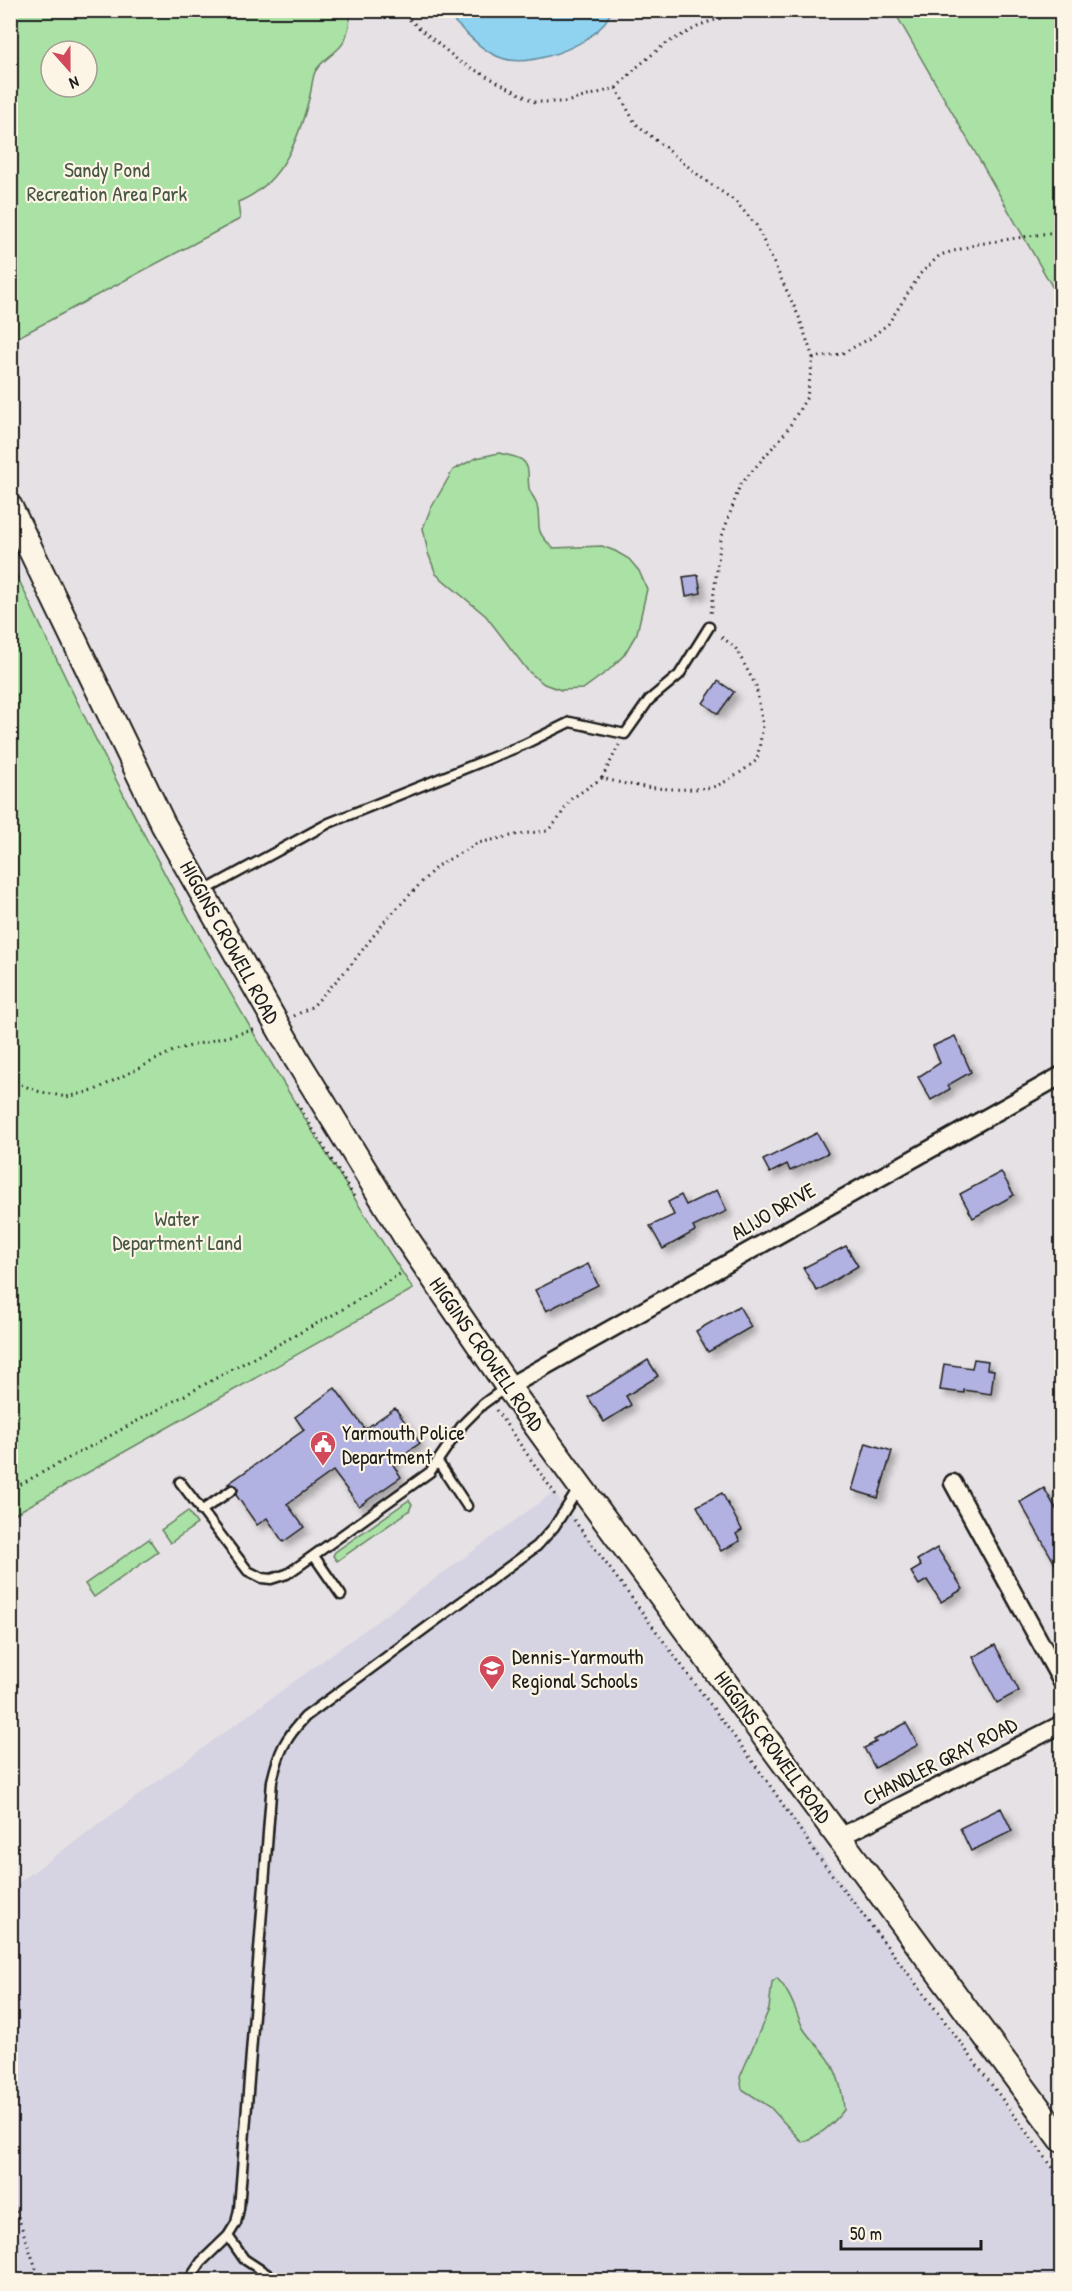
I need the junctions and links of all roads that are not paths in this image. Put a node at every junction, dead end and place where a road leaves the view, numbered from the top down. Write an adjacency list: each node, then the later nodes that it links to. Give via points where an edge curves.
1 (10, 507): 3 (main road, HIGGINS CROWELL ROAD, via 163,824)
2 (709, 627): 3 (lane, via 679,675 649,700 625,734 570,722 523,745 329,823)
3 (202, 892): 5 (main road, HIGGINS CROWELL ROAD, via 355,1157)
4 (1062, 1075): 5 (street, ALIJO DRIVE)
5 (508, 1387): 6 (lane, via 463,1424); 9 (main road, HIGGINS CROWELL ROAD)
6 (438, 1462): 11 (lane); 13 (lane, via 430,1472)
7 (180, 1482): 12 (lane)
8 (953, 1484): 15 (street)
9 (580, 1486): 17 (main road, HIGGINS CROWELL ROAD); 19 (lane, via 537,1546 305,1717 290,1732 279,1752 272,1781 239,2209)
10 (232, 1490): 12 (lane)
11 (467, 1506)
12 (201, 1511): 13 (lane, via 242,1566 254,1575 279,1577)
13 (314, 1556): 14 (lane)
14 (340, 1595)
15 (1062, 1682)
16 (1062, 1724): 17 (street, CHANDLER GRAY ROAD)
17 (840, 1837): 18 (main road, HIGGINS CROWELL ROAD)
18 (1062, 2140)
19 (228, 2236): 20 (lane); 21 (lane, via 244,2259)
20 (189, 2280)
21 (276, 2280)

